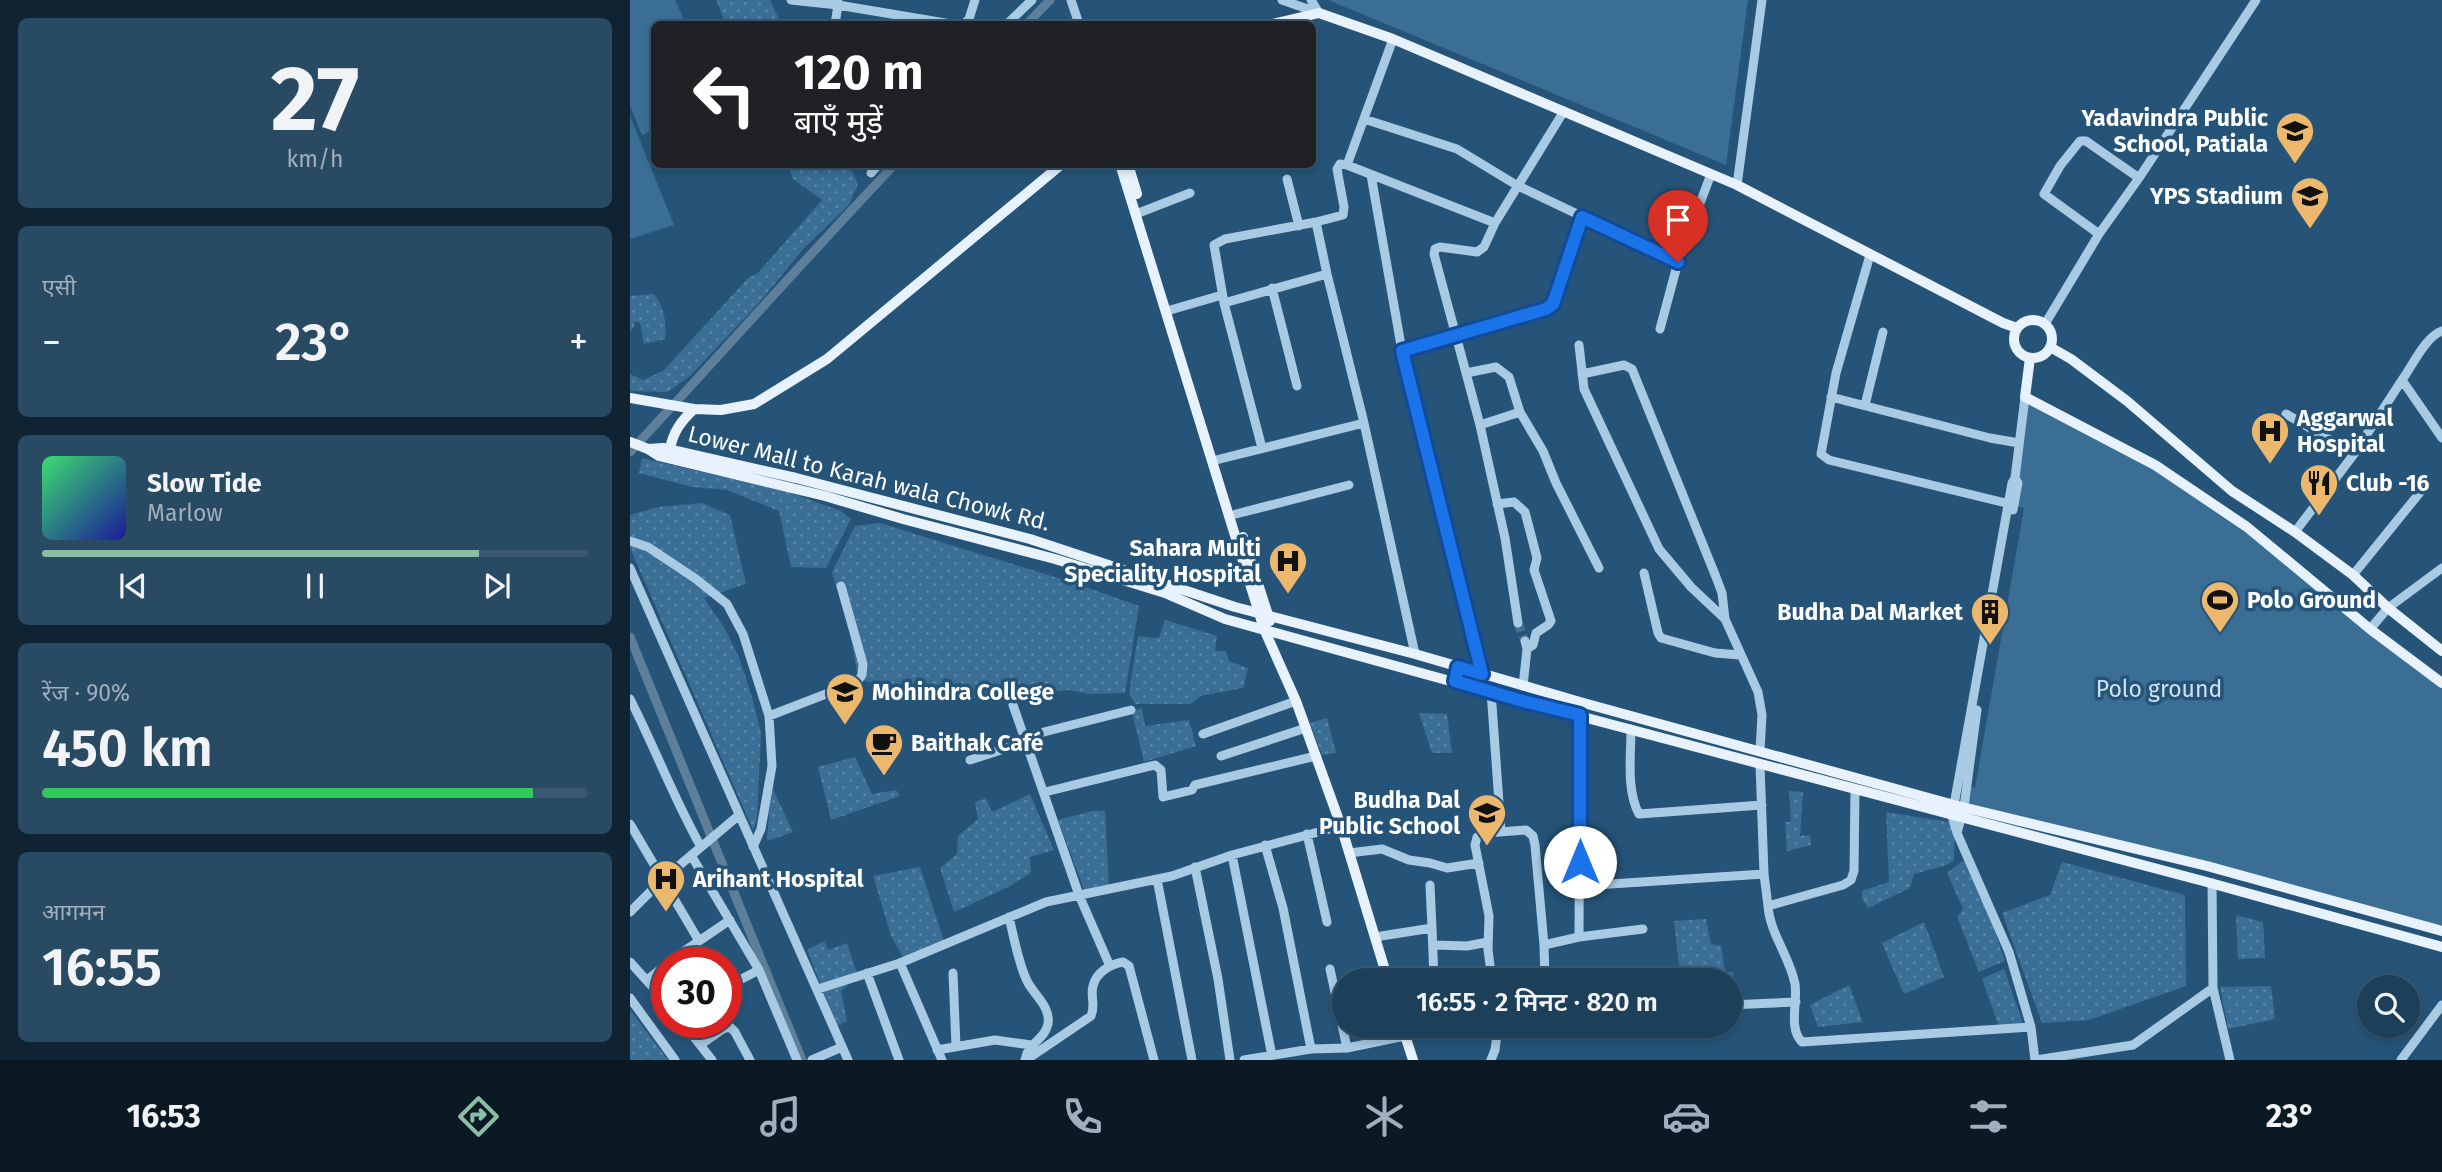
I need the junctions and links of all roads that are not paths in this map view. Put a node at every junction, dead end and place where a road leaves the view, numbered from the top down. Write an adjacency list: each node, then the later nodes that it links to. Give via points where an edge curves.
1 (791, 0): 9 (street)
2 (975, 0): 13 (street)
3 (1032, 0): 14 (street)
4 (1071, 0): 15 (street)
5 (1282, 0): 10 (street)
6 (1311, 0): 10 (street)
7 (1762, 0): 31 (street)
8 (2254, 1): 28 (street)
9 (838, 3): 11 (street); 12 (street)
10 (1319, 13): 16 (main road); 17 (main road)
11 (835, 21)
12 (917, 21)
13 (967, 21)
14 (1010, 21)
15 (1078, 21)
16 (1285, 21)
17 (1393, 39): 18 (main road); 19 (street)
18 (1564, 111): 27 (main road); 30 (street)
19 (1364, 119): 20 (street); 30 (street, via 1457,149)
20 (1348, 164): 26 (street); 35 (street, via 1337,169 1343,215)
21 (875, 168): 25 (street)
22 (1057, 168): 63 (main road, via 827,359 754,404 721,410)
23 (1122, 168): 33 (main road)
24 (1129, 168): 33 (main road)
25 (871, 173)
26 (1371, 174): 36 (street); 53 (street)
27 (1711, 174): 31 (main road); 40 (street)
28 (2139, 178): 38 (street); 38 (street, via 2086,141 2080,141 2068,154 2044,194)
29 (1287, 179): 37 (street)
30 (1518, 186): 34 (street); 36 (street)
31 (1737, 186): 39 (main road)
32 (1190, 193): 33 (street)
33 (1139, 213): 44 (main road)
34 (1582, 217): 40 (street); 50 (street, via 1553,304)
35 (1316, 222): 37 (street); 41 (street)
36 (1495, 223): 50 (street, via 1478,252 1435,249)
37 (1299, 226): 43 (street, via 1214,245)
38 (2099, 234): 45 (street)
39 (1870, 255): 46 (main road); 59 (street)
40 (1678, 262): 47 (street)
41 (1327, 274): 42 (street); 66 (street)
42 (1272, 288): 43 (street); 58 (street)
43 (1223, 299): 44 (street); 72 (street)
44 (1170, 310): 75 (main road)
45 (2045, 324): 46 (main road, via 2027,321); 52 (main road, via 2051,335)
46 (2017, 328): 54 (main road, via 2015,346)
47 (1660, 330)
48 (2442, 331): 57 (street, via 2429,341)
49 (1883, 332): 62 (street)
50 (1457, 335): 53 (street); 55 (street)
51 (1579, 345): 56 (street)
52 (2050, 347): 54 (main road, via 2042,356); 81 (main road, via 2127,401 2232,491)
53 (1402, 351): 100 (street)
54 (2029, 358): 60 (main road)
55 (1466, 373): 64 (street, via 1488,367 1504,371); 67 (street)
56 (1582, 374): 92 (street, via 1592,410 1659,549); 92 (street, via 1624,365 1632,369 1722,593)
57 (2402, 380): 68 (street); 74 (street)
58 (1297, 386)
59 (1831, 397): 62 (street); 79 (street, via 1820,450 1824,458)
60 (2025, 397): 70 (street); 94 (main road, via 2155,465 2236,519)
61 (630, 398): 63 (main road)
62 (1864, 405): 70 (street)
63 (690, 408): 73 (main road)
64 (1520, 412): 67 (street); 85 (street)
65 (2286, 414): 74 (street)
66 (1364, 423): 72 (street); 97 (street)
67 (1480, 425): 78 (street)
68 (2441, 435)
69 (630, 442): 71 (main road, Lower Mall to Karah wala Chowk Rd.)
70 (2019, 443): 79 (street)
71 (647, 448): 73 (main road, Lower Mall to Karah wala Chowk Rd.); 83 (main road, via 659,456)
72 (1262, 448): 75 (street)
73 (670, 449): 83 (main road, Lower Mall to Karah wala Chowk Rd., via 796,478)
74 (2354, 454): 81 (street)
75 (1215, 460): 80 (main road); 91 (main road)
76 (1349, 485): 80 (street)
77 (2426, 485): 88 (street)
78 (1497, 504): 93 (street); 103 (street, via 1514,502 1525,512 1537,558 1534,570 1551,621 1536,633 1534,643 1526,645)
79 (2011, 504): 123 (street)
80 (1236, 514): 91 (main road)
81 (2295, 532): 88 (main road)
82 (630, 541): 110 (street, via 648,547 727,604 743,634)
83 (1056, 553): 91 (main road, Lower Mall to Karah wala Chowk Rd.); 95 (main road, via 1226,619)
84 (630, 568): 124 (street)
85 (1599, 568)
86 (2442, 568): 90 (street)
87 (1644, 573): 98 (street, via 1661,638)
88 (2353, 575): 90 (main road)
89 (841, 586): 110 (street, via 862,675 857,682)
90 (2388, 608): 94 (street); 96 (main road)
91 (1264, 615): 95 (main road); 97 (main road, Lower Mall to Karah wala Chowk Rd.)
92 (1725, 619): 98 (street)
93 (1518, 623)
94 (2370, 629): 102 (main road)
95 (1268, 630): 101 (main road); 106 (main road, via 1268,640)
96 (2442, 651)
97 (1415, 654): 99 (main road, Lower Mall to Karah wala Chowk Rd.)
98 (1740, 655): 115 (street, via 1761,705)
99 (1458, 667): 100 (main road, Lower Mall to Karah wala Chowk Rd.); 101 (main road)
100 (1482, 674): 103 (main road, Lower Mall to Karah wala Chowk Rd.)
101 (1455, 681): 104 (main road)
102 (2442, 683)
103 (1523, 686): 115 (main road, Lower Mall to Karah wala Chowk Rd.)
104 (1491, 691): 109 (main road); 127 (street)
105 (630, 699): 129 (street, via 682,814)
106 (1296, 701): 111 (main road); 113 (street)
107 (1013, 705): 114 (street)
108 (1131, 710): 114 (street)
109 (1580, 715): 112 (main road); 142 (street)
110 (769, 716): 131 (street, via 771,779)
111 (1306, 728): 116 (street); 117 (main road)
112 (1631, 729): 119 (main road); 122 (street, via 1632,788 1639,814)
113 (1203, 734)
114 (1025, 740): 118 (street); 121 (street)
115 (1760, 751): 123 (main road, Lower Mall to Karah wala Chowk Rd.)
116 (1221, 756)
117 (1316, 757): 121 (street, via 1195,785 1192,790 1163,797 1161,770 1155,765); 126 (main road)
118 (970, 760)
119 (1760, 765): 120 (main road); 122 (street)
120 (1855, 790): 123 (main road); 144 (street, via 1851,880)
121 (1045, 792): 143 (street)
122 (1762, 805): 137 (street)
123 (1958, 811): 140 (main road); 151 (main road, via 2207,866); 181 (street, via 1957,833 2009,952)
124 (738, 816): 129 (street); 131 (street)
125 (630, 824): 138 (street)
126 (1341, 826): 128 (street); 132 (main road)
127 (1501, 831): 135 (street, via 1476,837); 157 (street, via 1525,831 1533,836)
128 (1307, 834): 130 (street); 148 (street)
129 (705, 844): 133 (street)
130 (1265, 845): 134 (street); 191 (street, via 1283,908)
131 (753, 847): 176 (street)
132 (1349, 853): 135 (street, via 1382,849 1442,867); 152 (main road)
133 (691, 855): 138 (street); 147 (street)
134 (1231, 855): 136 (street); 193 (street)
135 (1479, 863): 155 (street, via 1489,916)
136 (1195, 867): 139 (street); 205 (street)
137 (1764, 874): 142 (street); 144 (street)
138 (663, 879): 145 (street); 154 (street)
139 (1157, 879): 143 (street); 204 (street)
140 (2212, 883): 159 (main road); 175 (street)
141 (1430, 885): 149 (street)
142 (1580, 886): 153 (street)
143 (1079, 895): 146 (street); 162 (street)
144 (1768, 906): 178 (street, via 1795,981)
145 (630, 912)
146 (1009, 917): 161 (street); 187 (street, via 1026,979 1048,1018 1045,1032)
147 (730, 920): 154 (street); 168 (street)
148 (1327, 922)
149 (1432, 928): 152 (street); 156 (street)
150 (1643, 929): 153 (street)
151 (2442, 931)
152 (1375, 937): 163 (main road)
153 (1579, 937): 157 (street)
154 (699, 941): 158 (street)
155 (1488, 942): 156 (street); 165 (street)
156 (1434, 946): 164 (street)
157 (1545, 946): 166 (street)
158 (691, 947)
159 (2442, 947)
160 (630, 962): 173 (street)
161 (900, 963): 169 (street); 192 (street)
162 (1110, 964): 202 (street, via 1093,986 1091,1016); 203 (street, via 1129,966)
163 (1384, 968)
164 (1434, 968)
165 (1491, 968)
166 (1545, 968)
167 (1330, 969): 190 (street)
168 (760, 970): 172 (street); 198 (street)
169 (867, 972): 176 (street); 200 (street)
170 (953, 973): 189 (street)
171 (651, 977): 173 (street)
172 (742, 979)
173 (647, 980): 174 (street)
174 (651, 985)
175 (2213, 988): 209 (street, via 2133,1045); 210 (street)
176 (818, 989): 188 (street)
177 (630, 998): 195 (street)
178 (1796, 1002): 179 (street); 181 (street, via 1796,1036 1808,1043)
179 (1742, 1004)
180 (2442, 1005): 211 (street)
181 (2031, 1027): 209 (street)
182 (695, 1038): 186 (street)
183 (1381, 1038): 190 (street)
184 (1406, 1038): 207 (main road)
185 (1496, 1038): 208 (street)
186 (700, 1045): 196 (street); 197 (street, via 730,1027)
187 (1031, 1045): 189 (street, via 995,1040); 202 (street)
188 (842, 1047): 194 (street); 199 (street)
189 (956, 1047): 192 (street)
190 (1348, 1048): 191 (street)
191 (1311, 1049): 193 (street)
192 (937, 1050): 201 (street)
193 (1272, 1056): 206 (street)
194 (813, 1059)
195 (675, 1060)
196 (712, 1060)
197 (750, 1060)
198 (797, 1060)
199 (848, 1060)
200 (899, 1060)
201 (942, 1060)
202 (1025, 1060)
203 (1154, 1060)
204 (1192, 1060)
205 (1230, 1060)
206 (1244, 1060)
207 (1413, 1060)
208 (1491, 1060)
209 (2035, 1060)
210 (2230, 1060)
211 (2401, 1060)

